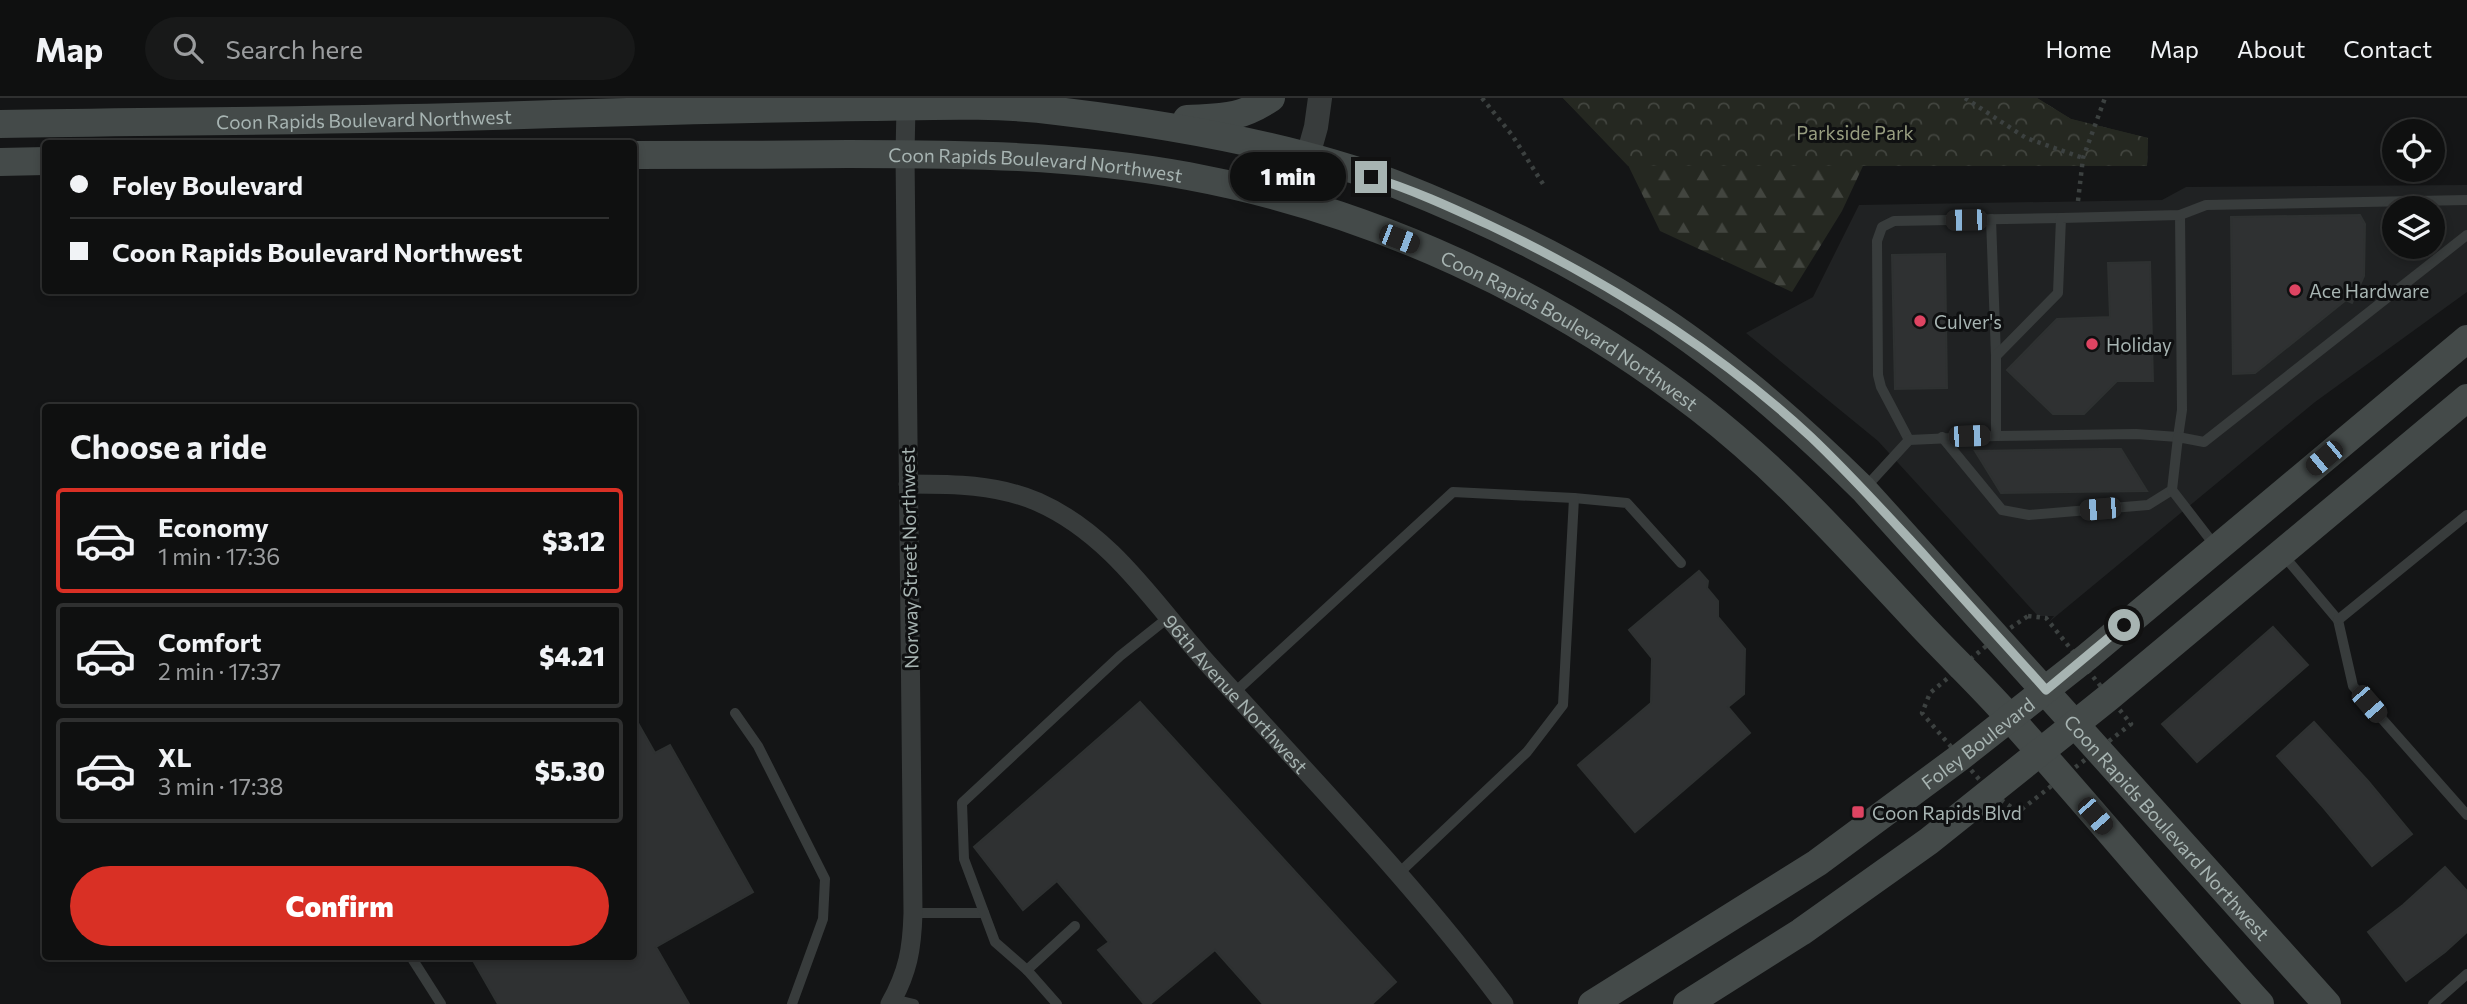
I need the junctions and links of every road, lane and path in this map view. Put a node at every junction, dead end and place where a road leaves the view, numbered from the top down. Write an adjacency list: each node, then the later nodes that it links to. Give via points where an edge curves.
1 (1271, 98): 7 (main road, via 1226,118)
2 (1320, 98): 11 (street)
3 (1482, 98): 15 (path)
4 (1965, 98): 12 (path, via 2026,138)
5 (2105, 98): 12 (path)
6 (906, 107): 7 (main road, Coon Rapids Boulevard Northwest, via 983,106); 8 (main road, Coon Rapids Boulevard Northwest); 9 (street, Norway Street Northwest)
7 (1096, 117): 11 (main road, Coon Rapids Boulevard Northwest)
8 (0, 124)
9 (905, 154): 10 (main road, Coon Rapids Boulevard Northwest); 17 (main road, Coon Rapids Boulevard Northwest, via 1015,156 1128,166); 30 (street, Norway Street Northwest)
10 (637, 155)
11 (1307, 157): 17 (street); 31 (main road, Coon Rapids Boulevard Northwest, via 1392,183 1530,244 1600,282 1661,319 1740,378)
12 (2084, 158): 19 (path)
13 (42, 161): 14 (main road)
14 (0, 162)
15 (1543, 184)
16 (2467, 200): 18 (lane, via 2206,205)
17 (1295, 202): 43 (main road, Coon Rapids Boulevard Northwest, via 1462,265 1642,366 1804,499)
18 (2180, 215): 19 (lane); 28 (lane, via 2182,410)
19 (2078, 217): 20 (lane)
20 (2061, 218): 21 (lane); 24 (lane, via 2058,293)
21 (1991, 219): 24 (lane); 29 (lane, via 1894,221 1882,227 1877,241 1878,375)
22 (2467, 235): 28 (lane, via 2204,442)
23 (2467, 339): 35 (main road, Foley Boulevard)
24 (1996, 356): 26 (lane)
25 (2467, 398): 36 (main road)
26 (1996, 436): 27 (lane); 28 (lane)
27 (1942, 437): 29 (lane); 32 (lane, via 2002,510 2029,515 2148,505)
28 (2178, 437): 32 (lane)
29 (1909, 440): 31 (lane)
30 (908, 484): 38 (street, 96th Avenue Northwest, via 970,485 1039,502 1101,544); 48 (street, Norway Street Northwest)
31 (1864, 489): 40 (main road, Coon Rapids Boulevard Northwest)
32 (2172, 490): 35 (lane)
33 (1574, 498): 37 (lane, via 1627,503); 41 (lane, via 1453,492); 47 (lane, via 1563,705 1527,752)
34 (2467, 515): 39 (lane)
35 (2216, 547): 40 (main road, Foley Boulevard)
36 (2282, 553): 39 (lane); 44 (main road)
37 (1681, 563)
38 (1169, 617): 41 (street, 96th Avenue Northwest); 49 (lane, via 1119,656 962,803 964,859)
39 (2339, 620): 46 (lane, via 2353,686)
40 (2046, 690): 43 (main road, Foley Boulevard); 44 (main road, Coon Rapids Boulevard Northwest)
41 (1234, 693): 47 (street, 96th Avenue Northwest)
42 (735, 712): 56 (lane, via 758,746 825,879 822,919)
43 (2009, 717): 45 (main road, Coon Rapids Boulevard Northwest); 60 (main road, Foley Boulevard, via 1817,863)
44 (2076, 724): 45 (main road); 63 (main road, Coon Rapids Boulevard Northwest)
45 (2039, 752): 61 (main road, via 1929,841 1801,932); 62 (main road, Coon Rapids Boulevard Northwest)
46 (2467, 815)
47 (1398, 874): 59 (street, 96th Avenue Northwest)
48 (913, 913): 49 (lane); 54 (street, Norway Street Northwest, via 906,974)
49 (984, 913): 52 (lane, via 995,942)
50 (1075, 926): 52 (lane)
51 (413, 961): 55 (lane)
52 (1027, 970): 58 (lane)
53 (2467, 974): 64 (lane)
54 (892, 1002): 57 (lane)
55 (441, 1004)
56 (792, 1004)
57 (914, 1004)
58 (1057, 1004)
59 (1504, 1004)
60 (1592, 1004)
61 (1687, 1004)
62 (2260, 1004)
63 (2327, 1004)
64 (2433, 1004)

